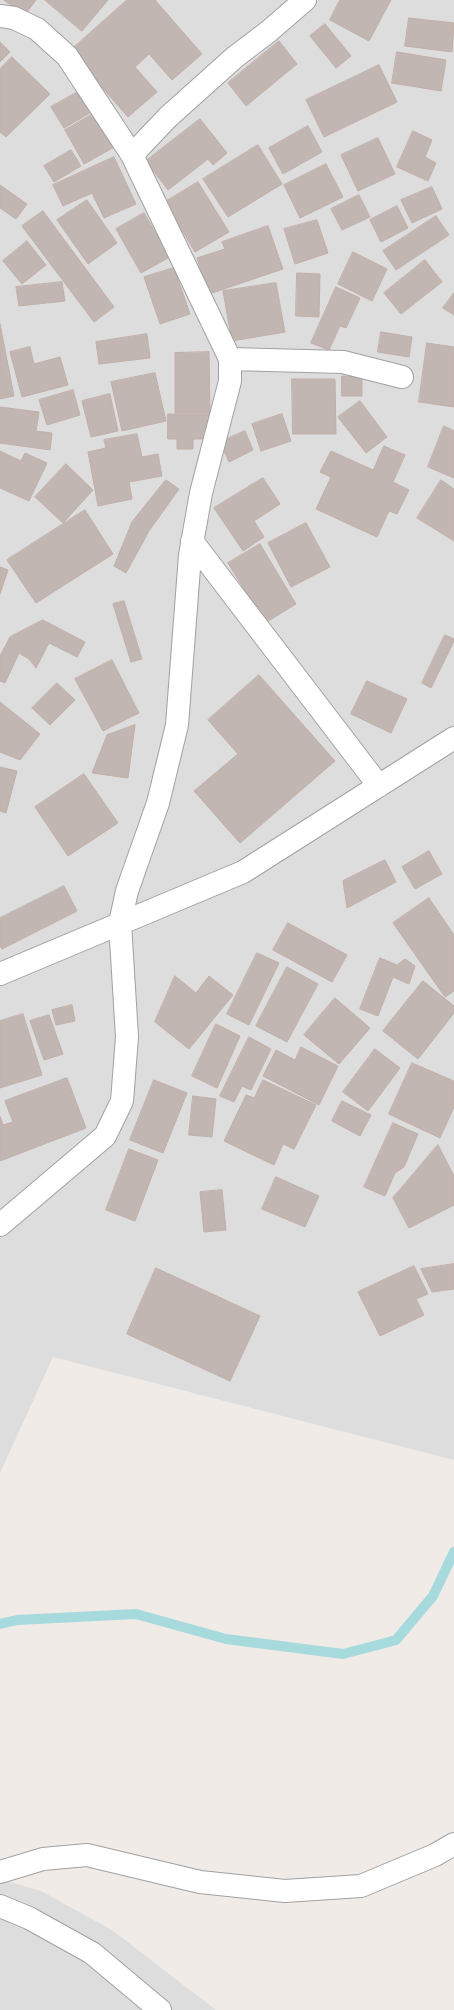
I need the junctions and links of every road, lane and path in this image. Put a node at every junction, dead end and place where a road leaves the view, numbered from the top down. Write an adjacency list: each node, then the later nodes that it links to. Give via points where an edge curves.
1 (305, 0): 3 (street, via 235,57 168,117)
2 (0, 16): 3 (street, via 14,18 37,29 67,56)
3 (132, 155): 4 (street)
4 (230, 359): 5 (street, via 343,362); 6 (street, via 230,382 201,493)
5 (402, 377)
6 (192, 541): 8 (street); 9 (street, via 177,725 158,803 127,891)
7 (454, 738): 8 (street)
8 (380, 786): 9 (street, via 243,872)
9 (120, 923): 10 (street); 11 (street, via 128,1037 122,1101 104,1136)
10 (0, 974)
11 (0, 1225)
12 (454, 1844): 13 (street, via 435,1855 362,1886 285,1891 200,1882 87,1855 43,1859)
13 (0, 1872)
14 (0, 1906): 15 (street, via 29,1918 92,1953)
15 (160, 2010)

